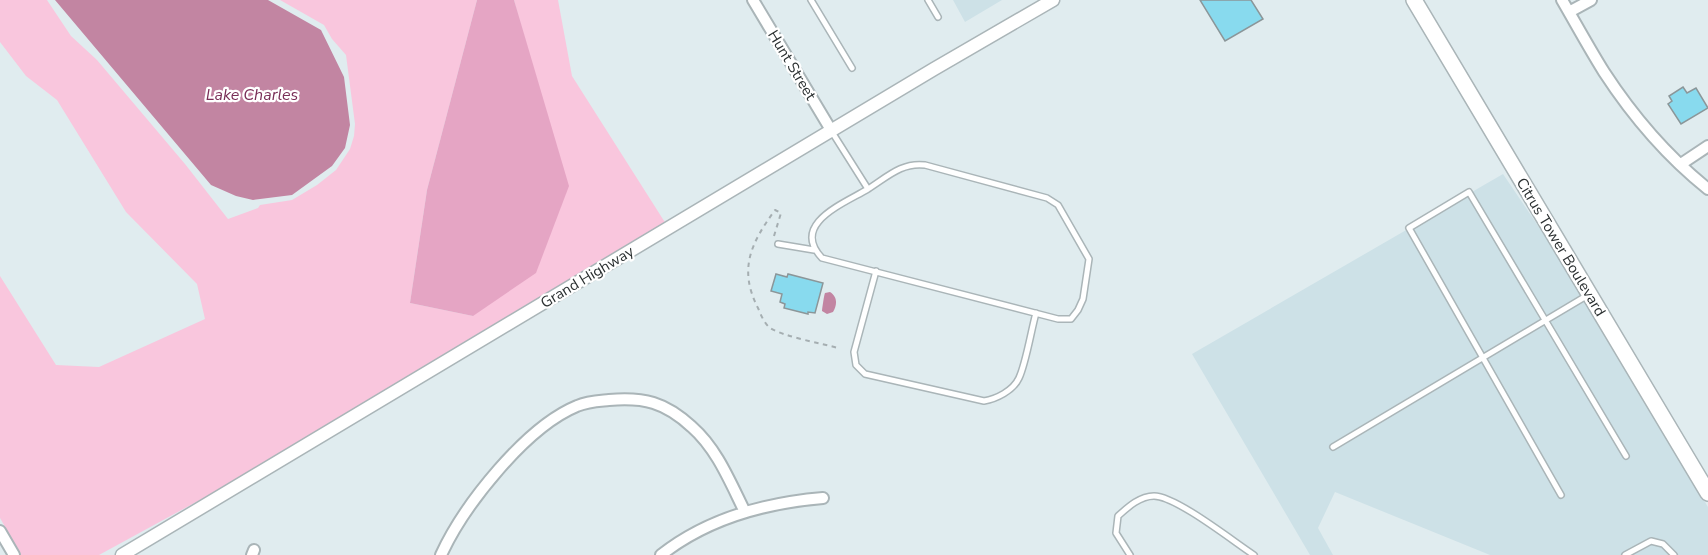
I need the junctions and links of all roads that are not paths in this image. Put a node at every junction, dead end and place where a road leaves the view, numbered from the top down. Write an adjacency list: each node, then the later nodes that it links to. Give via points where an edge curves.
1 (753, 0): 11 (street, Hunt Street)
2 (811, 0): 10 (lane)
3 (928, 0): 9 (lane)
4 (1053, 0): 11 (street, Grand Highway)
5 (1414, 0): 19 (main road, Citrus Tower Boulevard)
6 (1562, 0): 8 (street)
7 (1591, 0): 8 (street)
8 (1569, 12): 13 (street, via 1619,95)
9 (938, 17)
10 (852, 68)
11 (831, 130): 14 (lane); 31 (street, Grand Highway)
12 (1708, 146): 13 (street)
13 (1681, 164): 15 (street)
14 (868, 189): 17 (lane, via 814,227); 20 (lane, via 900,169 912,164 925,165 1047,198 1058,205 1087,252 1089,265 1083,299 1071,319)
15 (1708, 189)
16 (778, 244): 17 (lane)
17 (814, 250): 18 (lane, via 822,258)
18 (876, 272): 20 (lane); 20 (lane, via 854,352 856,365 865,374 994,400 1018,380)
19 (1589, 294): 21 (lane); 25 (main road, Citrus Tower Boulevard)
20 (1036, 314)
21 (1546, 320): 22 (lane); 22 (lane, via 1469,192 1409,228); 24 (lane)
22 (1483, 357): 23 (lane); 26 (lane)
23 (1333, 447)
24 (1626, 456)
25 (1708, 494)
26 (1561, 495)
27 (823, 498): 28 (street)
28 (745, 512): 32 (street, via 707,443 678,415 643,399 590,401 558,416 509,458 461,519); 33 (street, via 694,532)
29 (0, 531): 30 (street)
30 (14, 555)
31 (122, 555)
32 (441, 555)
33 (661, 555)
34 (1130, 555): 35 (lane, via 1116,533 1118,516 1133,502 1155,496 1175,502)
35 (1254, 555)
36 (1625, 555): 37 (lane, via 1651,541 1663,544)
37 (1674, 555)

